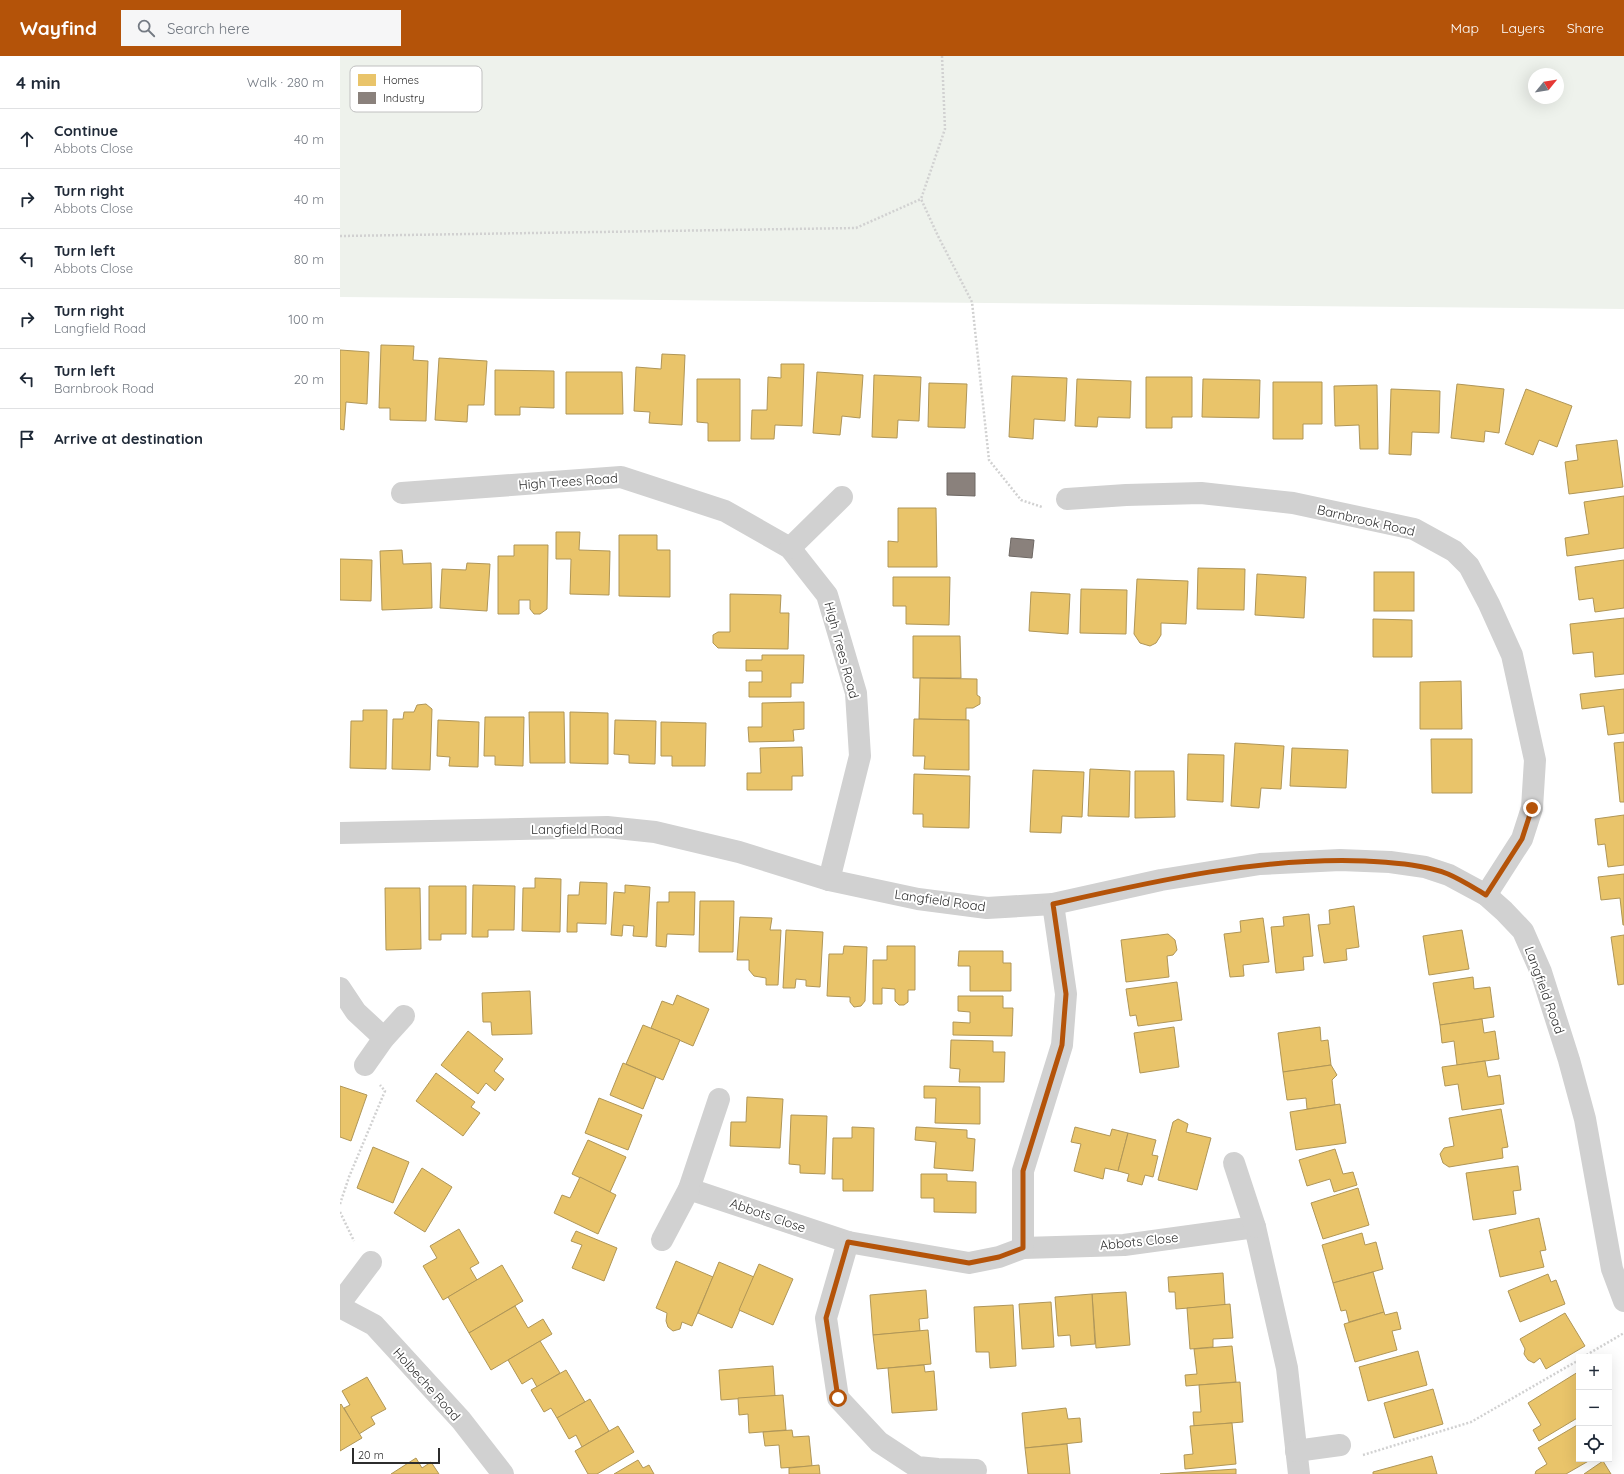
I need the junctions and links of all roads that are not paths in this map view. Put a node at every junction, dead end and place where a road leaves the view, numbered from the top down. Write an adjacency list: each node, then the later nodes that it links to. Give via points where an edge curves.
1 (402, 493): 4 (street, High Trees Road, via 622,477 725,511)
2 (842, 497): 4 (street)
3 (1067, 499): 7 (street, Barnbrook Road, via 1201,493 1293,503 1414,529 1454,551 1469,566 1512,655 1535,760 1532,808 1522,839)
4 (790, 548): 6 (street, High Trees Road, via 827,595 856,693 860,756)
5 (340, 833): 6 (street, Langfield Road, via 606,827 655,832 739,852)
6 (829, 880): 8 (street, Langfield Road, via 918,899 987,908)
7 (1486, 895): 8 (street, Langfield Road, via 1449,875 1425,867 1390,862 1340,860 1260,864 1161,880); 21 (street, Langfield Road, via 1523,931 1541,972 1585,1119 1612,1269)
8 (1053, 904): 19 (street, via 1066,994 1062,1045 1023,1171)
9 (340, 988): 11 (street, via 356,1012)
10 (404, 1016): 11 (street)
11 (384, 1038): 12 (street)
12 (365, 1065)
13 (719, 1099): 15 (street)
14 (1234, 1163): 16 (street)
15 (689, 1189): 17 (street); 18 (street, Abbots Close)
16 (1255, 1227): 19 (street, Abbots Close, via 1124,1245); 25 (street, via 1287,1368)
17 (662, 1240)
18 (848, 1242): 19 (street, Abbots Close, via 969,1263 999,1257); 27 (street, via 826,1318 838,1398 879,1442 917,1466)
19 (1023, 1248)
20 (371, 1262): 22 (street)
21 (1624, 1301)
22 (340, 1303)
23 (340, 1307): 28 (street, Holbeche Road, via 374,1325 461,1420)
24 (1340, 1445): 25 (street)
25 (1296, 1451): 29 (street)
26 (976, 1470): 27 (street)
27 (938, 1472)
28 (503, 1474)
29 (1299, 1474)

